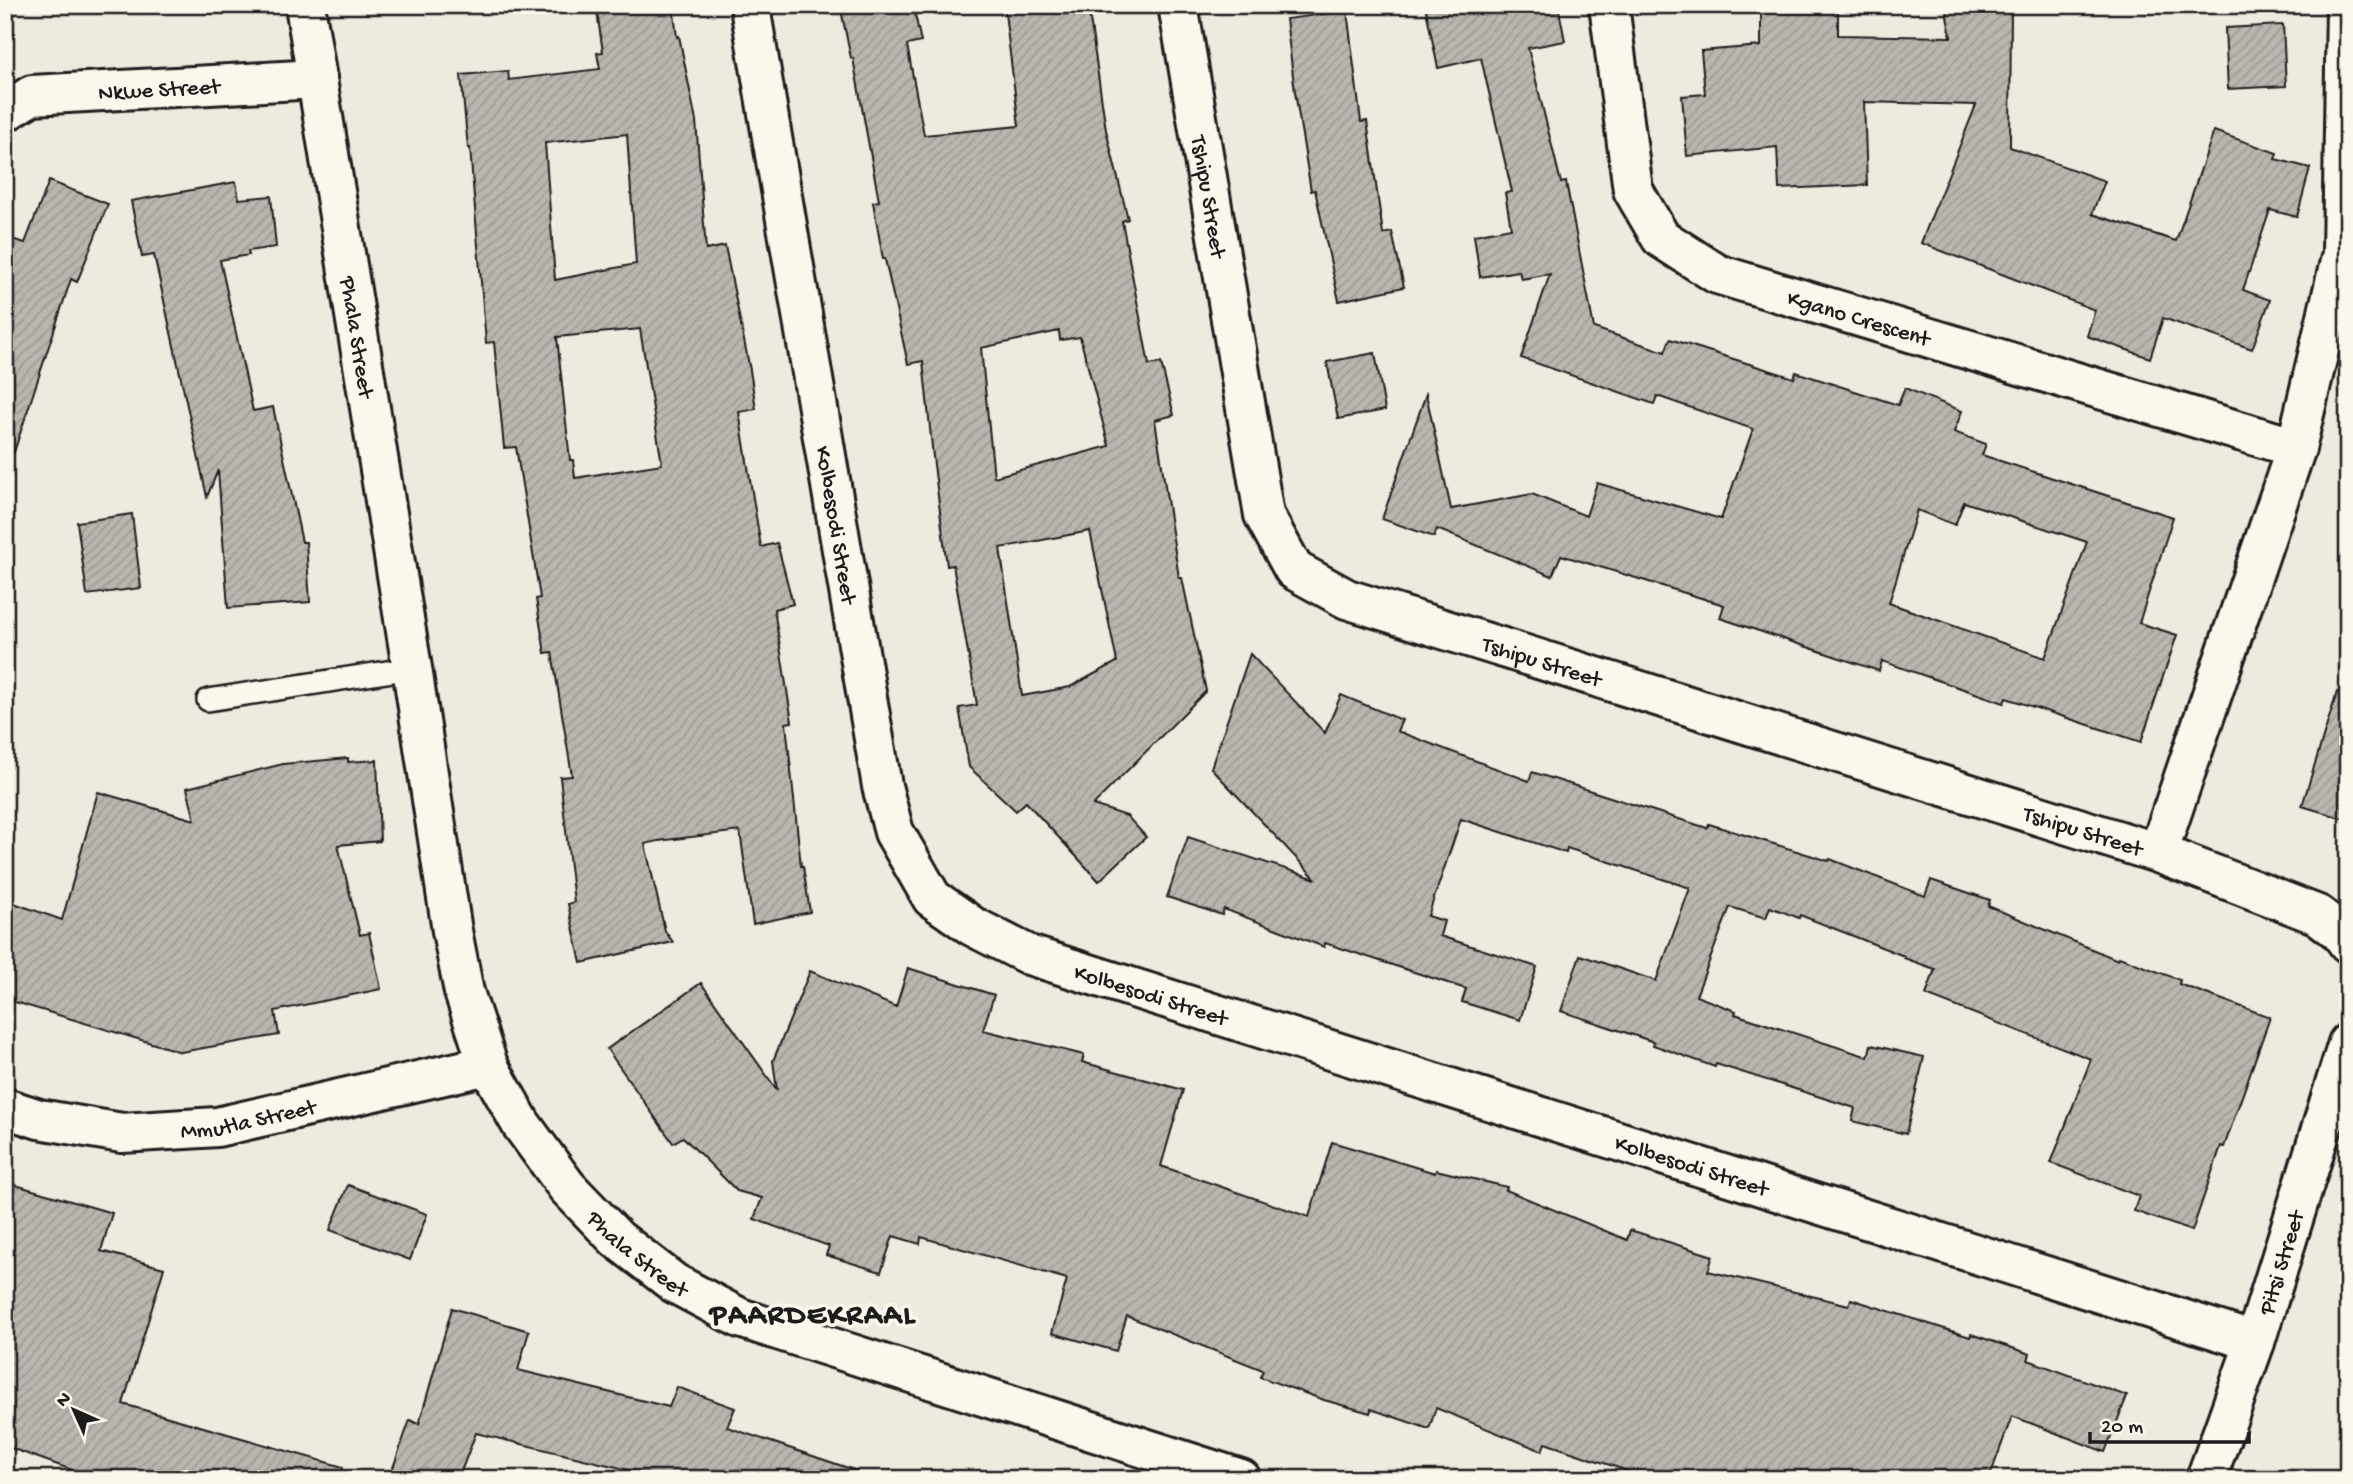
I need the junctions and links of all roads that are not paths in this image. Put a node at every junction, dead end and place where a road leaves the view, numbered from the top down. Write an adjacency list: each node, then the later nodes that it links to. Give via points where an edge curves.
1 (305, 5): 6 (street, Phala Street)
2 (753, 5): 16 (street, Kolbesodi Street, via 882,786 894,832 932,898 972,926 1029,955)
3 (1178, 5): 11 (street, Tshipu Street, via 1264,515 1294,570 1347,599)
4 (1609, 5): 8 (street, Kgano Crescent, via 1633,190 1661,238 1717,274)
5 (2346, 5): 8 (street, via 2342,253)
6 (317, 79): 7 (street, Nkwe Street, via 32,95); 9 (street, Phala Street)
7 (5, 112)
8 (2296, 448): 11 (street)
9 (412, 668): 10 (lane); 14 (street, Phala Street, via 452,930 464,992)
10 (208, 700)
11 (2158, 853): 12 (street, Tshipu Street, via 2319,915)
12 (2344, 938)
13 (2348, 1043): 16 (street, Pitsi Street)
14 (488, 1065): 15 (street, Mmutla Street, via 217,1127 121,1133 39,1119); 17 (street, Phala Street, via 521,1124 567,1187 617,1240 674,1283 740,1318)
15 (5, 1108)
16 (2255, 1342): 18 (street, Pitsi Street)
17 (1228, 1477)
18 (2206, 1479)

